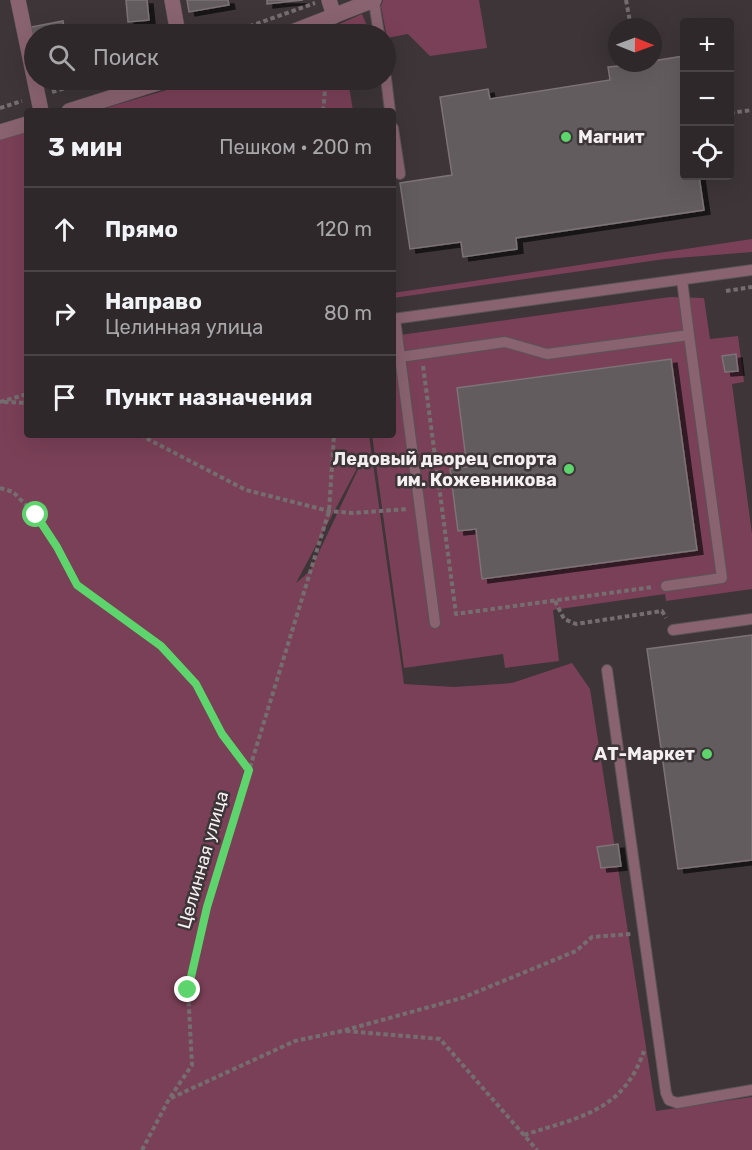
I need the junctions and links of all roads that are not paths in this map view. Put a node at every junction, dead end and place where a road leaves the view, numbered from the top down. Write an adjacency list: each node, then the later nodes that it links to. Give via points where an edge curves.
1 (18, 0): 9 (street)
2 (172, 0): 6 (street)
3 (329, 0): 5 (street)
4 (374, 1): 5 (street); 8 (lane)
5 (334, 16): 7 (street)
6 (176, 24)
7 (313, 24)
8 (377, 24)
9 (24, 29)
10 (37, 90): 13 (street)
11 (135, 90): 14 (street)
12 (387, 90): 15 (lane)
13 (40, 108)
14 (78, 108)
15 (390, 108)
16 (24, 125): 17 (street)
17 (0, 132)
18 (396, 148): 19 (lane)
19 (400, 174)
20 (752, 270): 21 (lane)
21 (682, 280): 22 (lane); 24 (lane)
22 (396, 319)
23 (396, 332): 25 (lane)
24 (689, 335): 25 (lane, via 547,354 505,342); 26 (lane, via 722,578)
25 (400, 357): 28 (lane)
26 (666, 586)
27 (752, 619): 29 (lane)
28 (435, 624)
29 (673, 630)
30 (607, 670): 31 (lane, via 669,1100 677,1103)
31 (752, 1090)

